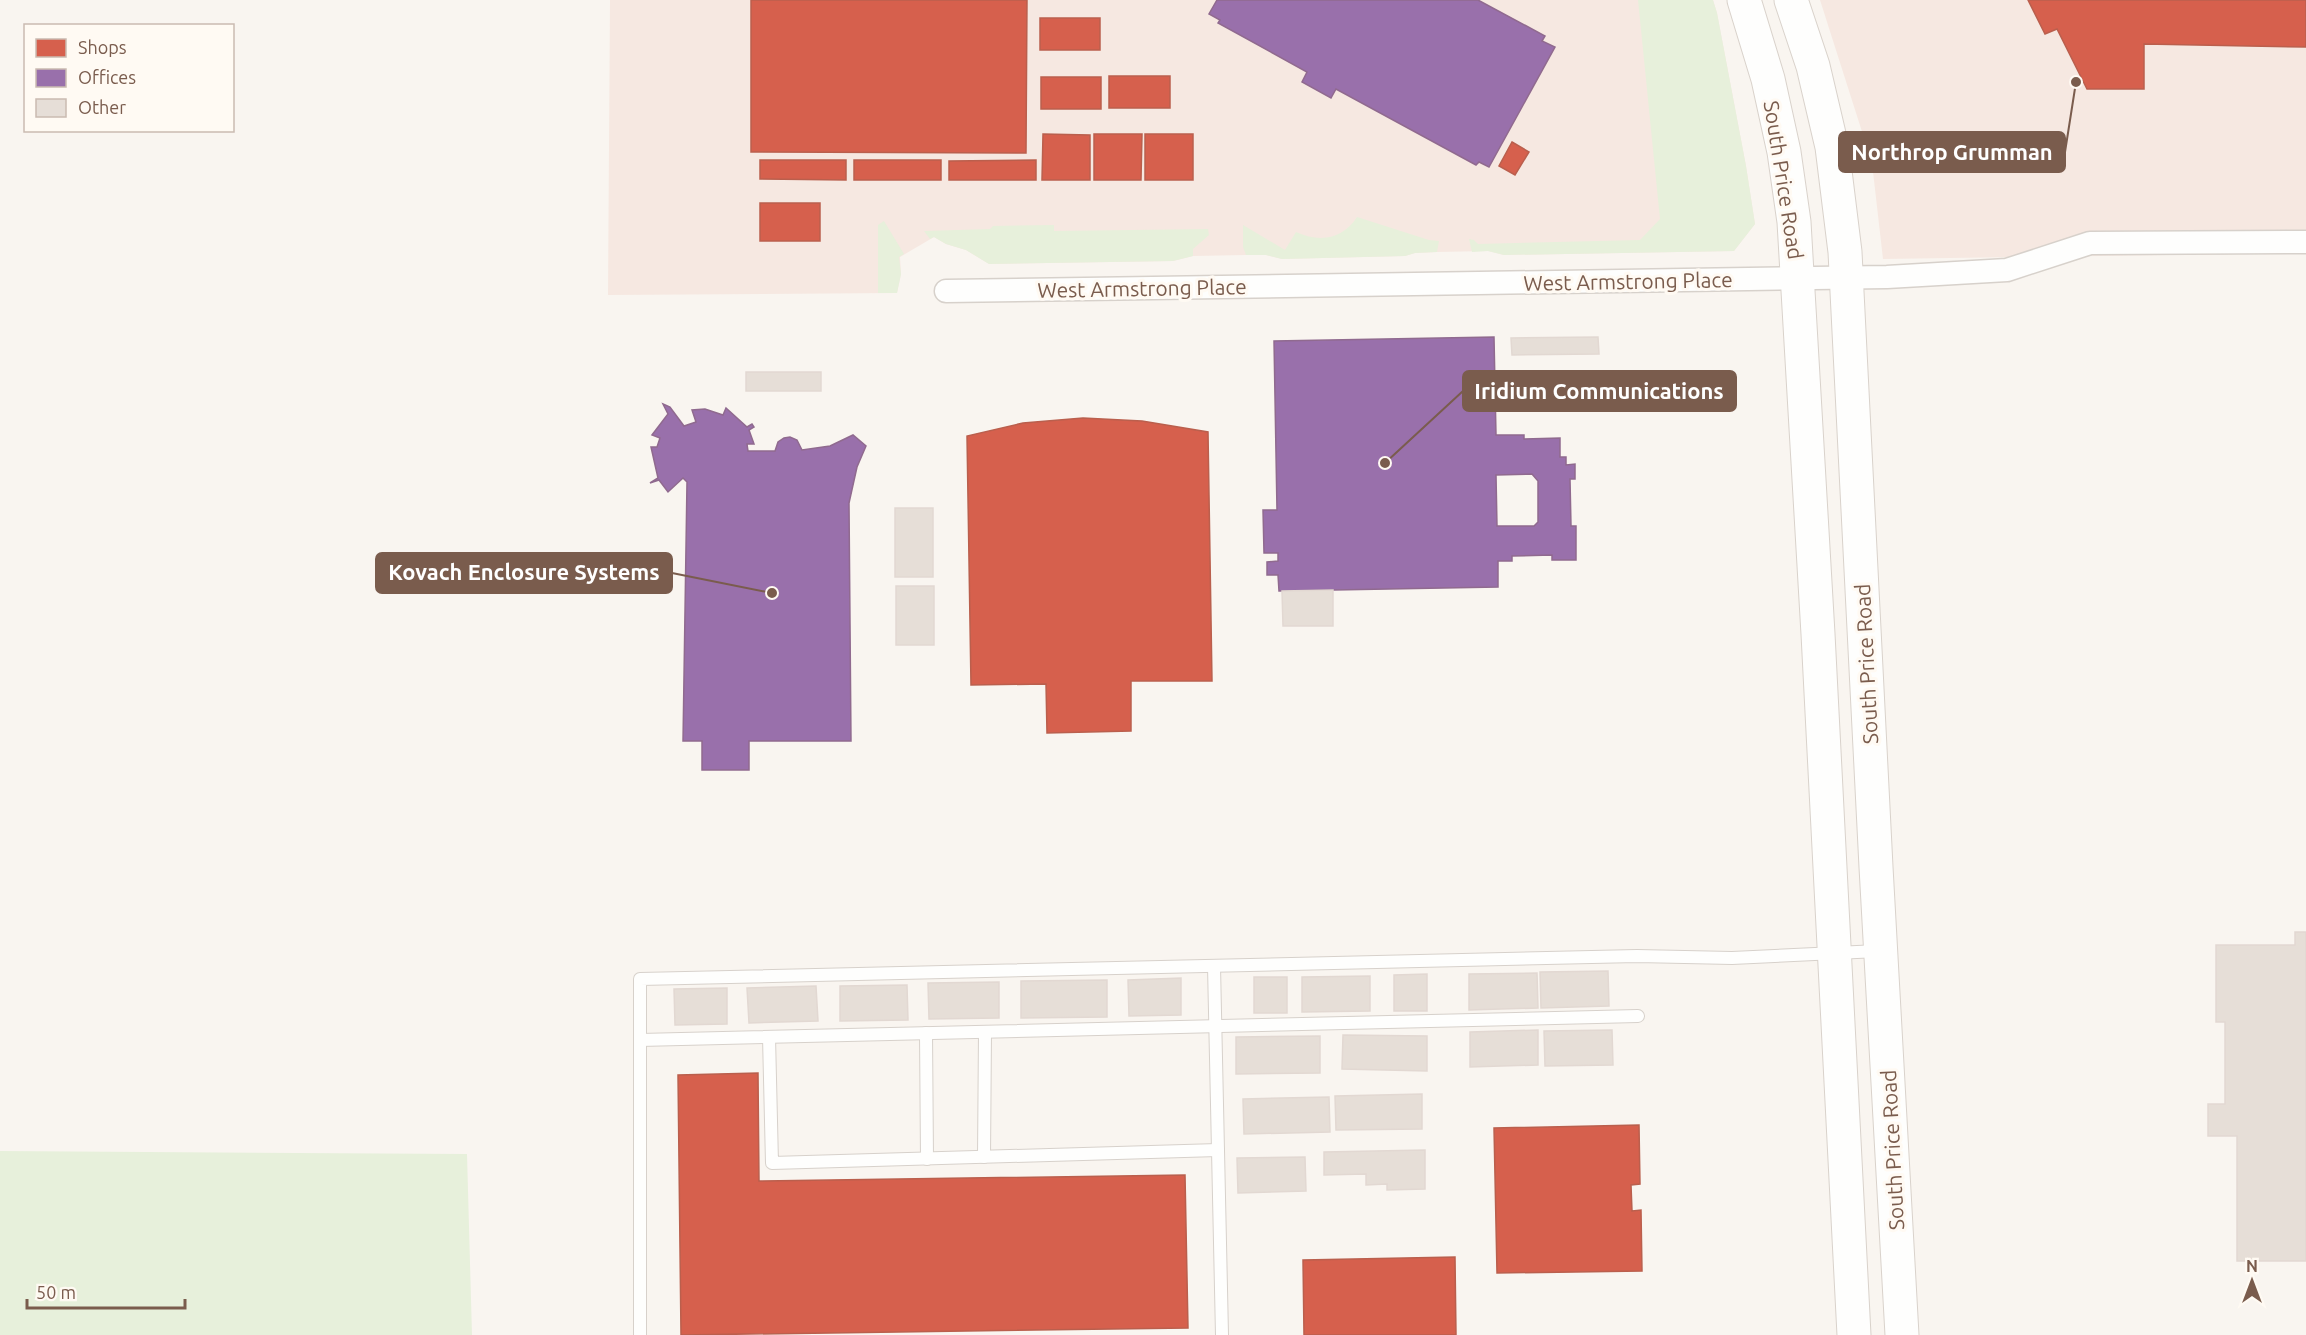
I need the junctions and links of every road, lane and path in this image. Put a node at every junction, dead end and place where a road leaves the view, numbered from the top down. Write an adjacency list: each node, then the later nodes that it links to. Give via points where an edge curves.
1 (1744, 0): 4 (main road, South Price Road, via 1768,79 1784,152)
2 (1791, 0): 5 (main road, South Price Road, via 1813,66 1832,147 1841,205)
3 (2306, 242): 5 (street, West Armstrong Place, via 2090,243 2007,270)
4 (1799, 278): 5 (street, West Armstrong Place); 6 (street, West Armstrong Place); 8 (main road, South Price Road)
5 (1845, 278): 7 (main road, South Price Road)
6 (946, 291)
7 (1881, 951): 8 (lane); 22 (main road, South Price Road)
8 (1834, 953): 9 (lane); 21 (main road, South Price Road)
9 (1214, 966): 11 (lane); 15 (lane, via 640,979)
10 (1638, 1016): 11 (lane)
11 (1215, 1026): 12 (lane); 16 (lane)
12 (985, 1032): 13 (lane); 17 (lane)
13 (926, 1033): 14 (lane); 18 (lane)
14 (769, 1037): 15 (lane); 18 (lane, via 772,1163)
15 (640, 1040): 19 (lane)
16 (1218, 1150): 17 (lane); 20 (lane)
17 (984, 1157): 18 (lane)
18 (927, 1159)
19 (640, 1335)
20 (1222, 1335)
21 (1854, 1335)
22 (1902, 1335)

